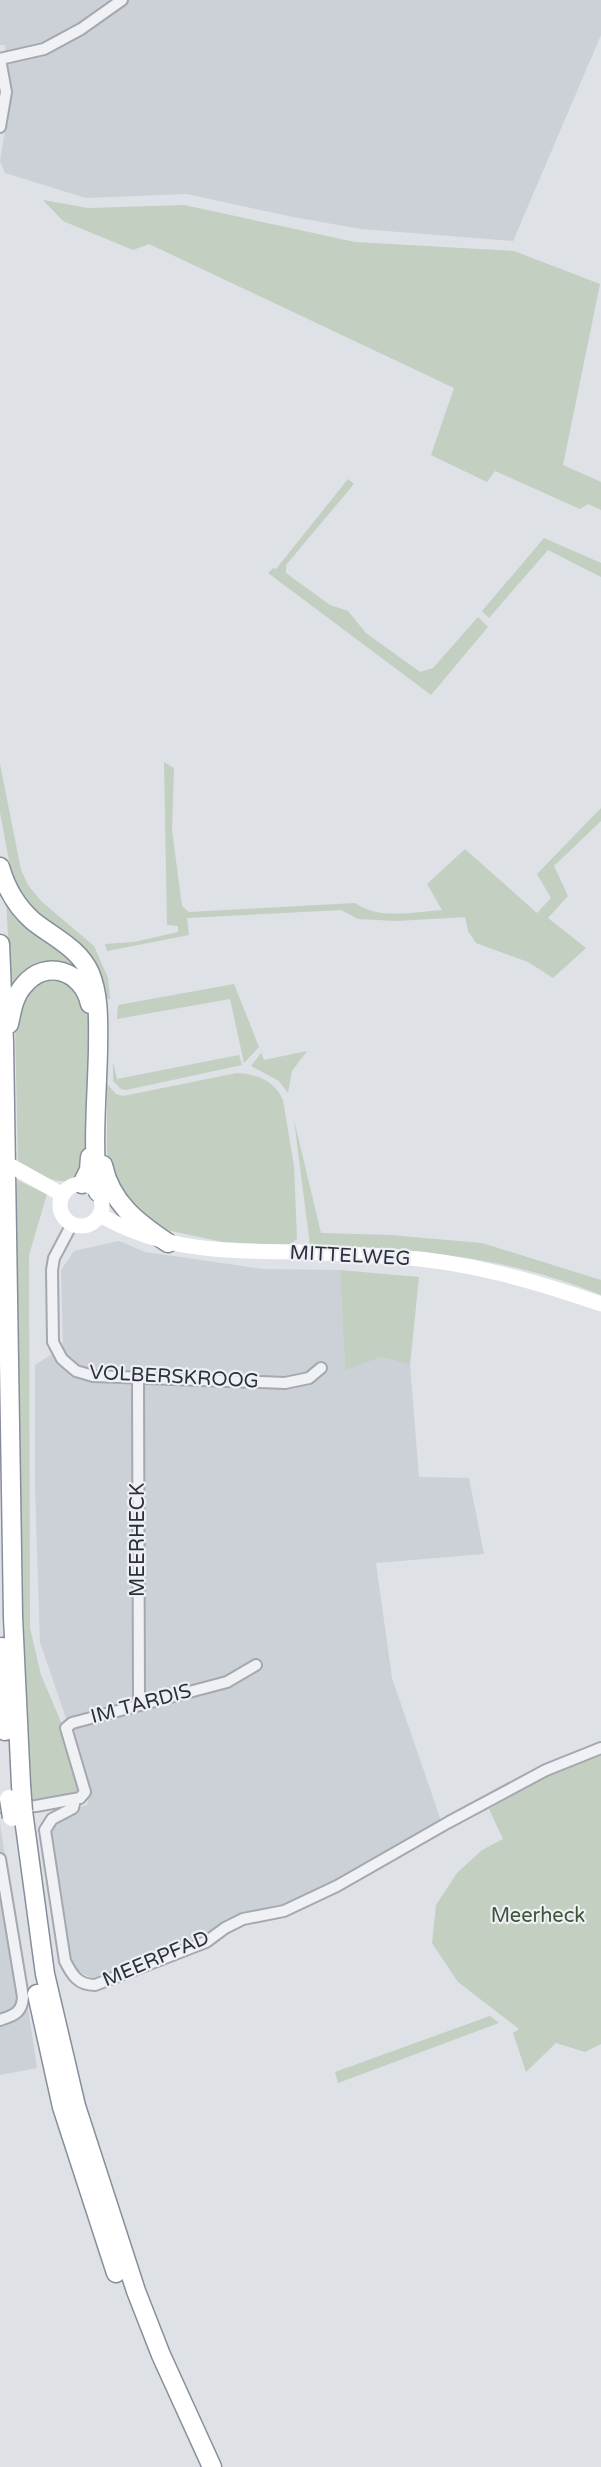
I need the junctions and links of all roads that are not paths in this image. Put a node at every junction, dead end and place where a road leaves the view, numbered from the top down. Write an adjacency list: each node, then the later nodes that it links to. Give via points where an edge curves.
1 (122, 0): 2 (street, via 44,49)
2 (0, 59): 3 (street, via 6,92)
3 (0, 127)
4 (0, 867): 7 (highway, via 16,902 75,952 92,980 98,1024)
5 (0, 944): 6 (highway)
6 (4, 1043): 9 (highway, via 16,996 30,978 55,969 81,983 89,998 93,1033); 22 (highway)
7 (97, 1131): 9 (highway); 13 (highway, via 105,1175 117,1200 140,1224)
8 (0, 1160): 10 (main road, bridge)
9 (90, 1188): 10 (main road, via 70,1187); 11 (main road, via 102,1204)
10 (63, 1195): 12 (main road, via 61,1212)
11 (100, 1215): 12 (main road, via 85,1226); 13 (main road, MITTELWEG, via 126,1230)
12 (72, 1224): 16 (street, VOLBERSKROOG, via 52,1270 53,1342 62,1359 76,1371 93,1376)
13 (168, 1243): 14 (main road, MITTELWEG, via 191,1248 400,1257 472,1266 551,1286)
14 (601, 1304)
15 (321, 1368): 16 (street, VOLBERSKROOG, via 309,1378 285,1383)
16 (138, 1376): 19 (street, MEERHECK)
17 (0, 1556): 22 (highway, via 3,1697)
18 (256, 1665): 19 (street, IM TARDIS, via 227,1682)
19 (139, 1704): 21 (street, IM TARDIS, via 66,1728 85,1791)
20 (601, 1748): 21 (street, MEERPFAD, via 546,1770 337,1886 284,1911 243,1919 206,1942 90,1985 72,1976 65,1961 45,1830 52,1819 73,1808)
21 (75, 1800): 22 (street, via 36,1806)
22 (13, 1804): 25 (highway, via 34,1982 62,2107 124,2296); 26 (highway, via 45,1974 76,2106 160,2355)
23 (0, 1859): 24 (street, via 23,1997 17,2014)
24 (0, 2019)
25 (199, 2467)
26 (212, 2467)

